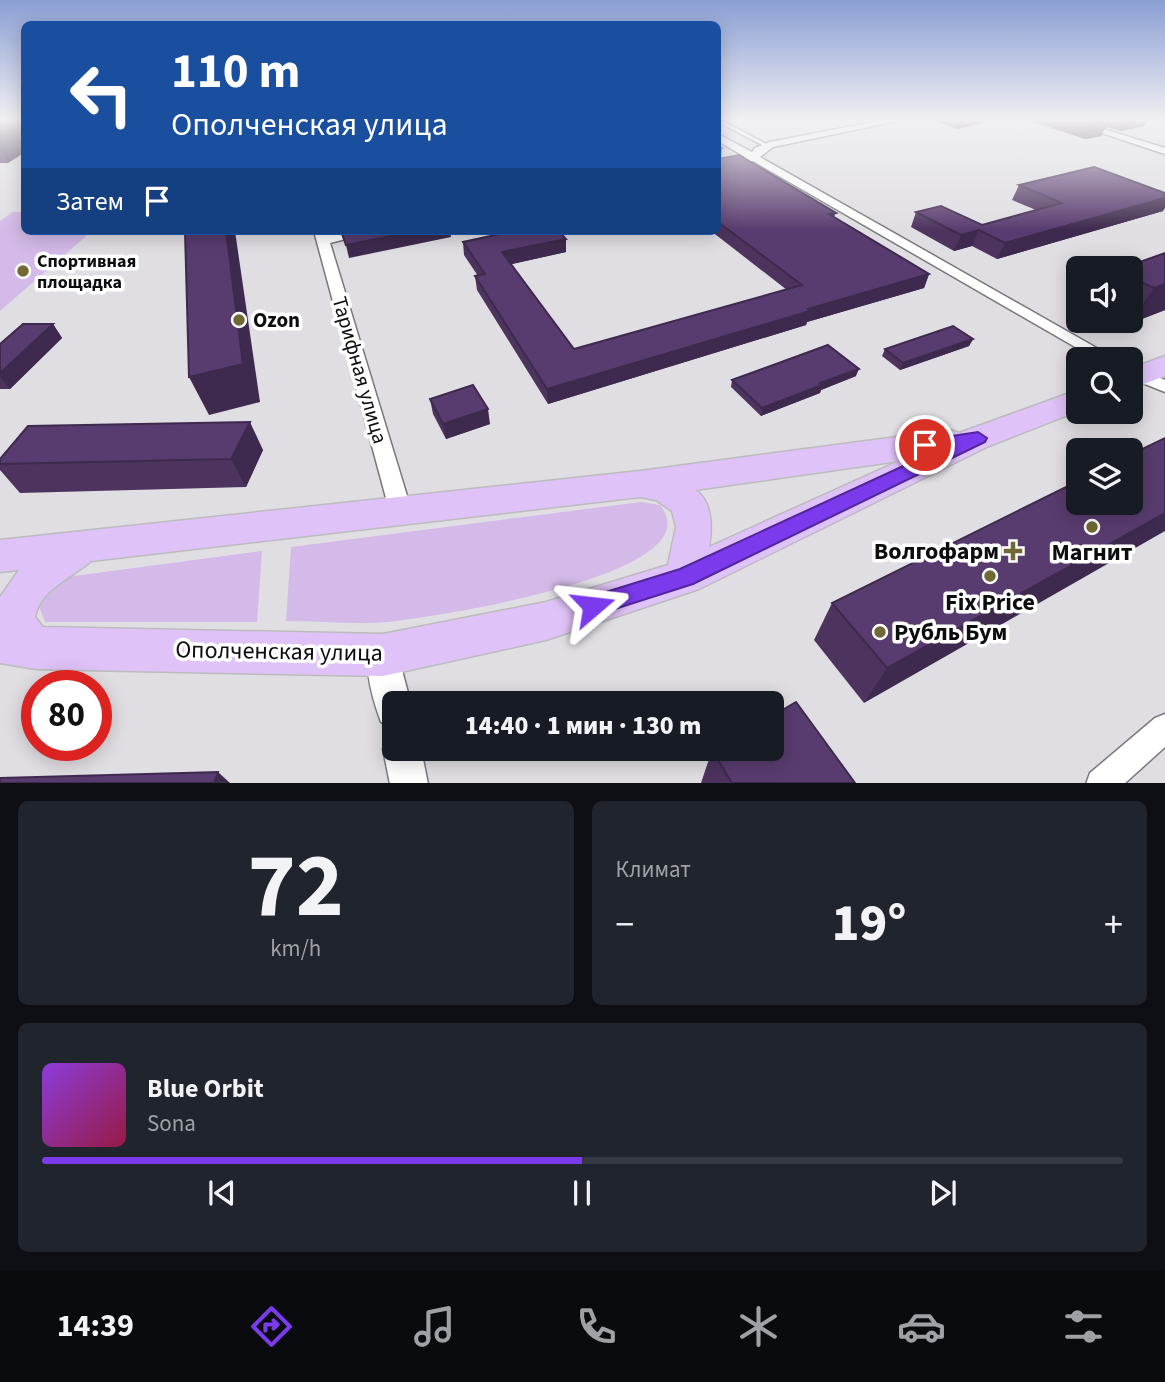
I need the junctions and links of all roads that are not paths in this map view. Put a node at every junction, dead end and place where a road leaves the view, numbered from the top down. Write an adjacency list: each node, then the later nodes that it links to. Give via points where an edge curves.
1 (754, 158): 2 (street); 4 (street)
2 (721, 164)
3 (322, 236): 10 (street, Тарифная улица)
4 (1087, 347)
5 (1165, 365): 6 (highway)
6 (1143, 378)
7 (1066, 405): 8 (highway, Ополченская улица)
8 (978, 438): 9 (highway, Ополченская улица); 13 (highway, Ополченская улица)
9 (640, 484): 10 (highway, Ополченская улица); 13 (highway, via 665,488 688,503 694,527)
10 (400, 509): 11 (highway, Ополченская улица)
11 (96, 544): 12 (highway, Ополченская улица); 14 (highway, via 61,558 41,573 14,614)
12 (0, 556)
13 (685, 577): 15 (highway, Ополченская улица, via 546,621)
14 (18, 646): 15 (highway, Ополченская улица)
15 (383, 655): 16 (street)
16 (390, 691)
17 (1165, 728): 20 (street)
18 (404, 761): 19 (street)
19 (408, 783)
20 (1101, 783)

